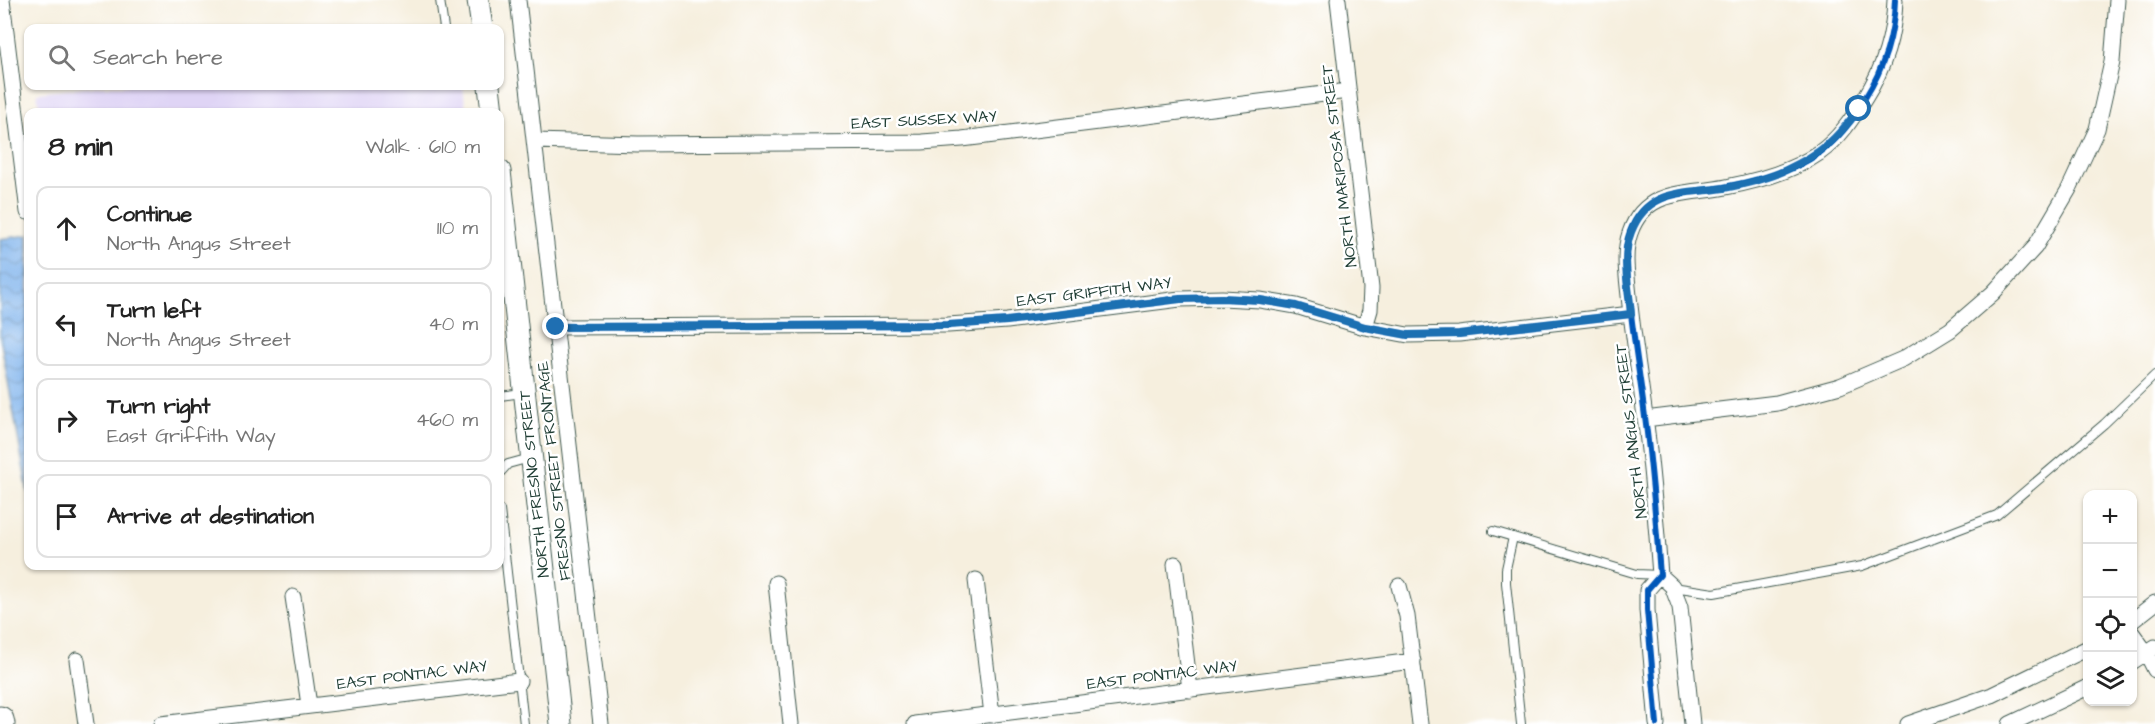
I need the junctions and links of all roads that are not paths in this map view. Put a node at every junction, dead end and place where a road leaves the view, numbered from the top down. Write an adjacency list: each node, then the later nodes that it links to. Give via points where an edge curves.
1 (2, 0): 14 (street)
2 (440, 0): 8 (lane)
3 (478, 0): 9 (main road)
4 (519, 0): 13 (street, FRESNO STREET FRONTAGE)
5 (1338, 0): 11 (street, NORTH MARIPOSA STREET)
6 (1895, 0): 16 (street, NORTH ANGUS STREET, via 1888,53 1874,84 1841,134 1819,153 1756,181 1660,198 1641,213 1630,232 1626,258)
7 (2117, 0): 22 (street, via 2112,62 2097,129 2069,189 2035,247 1993,293 1950,330 1903,358 1840,386 1777,403)
8 (443, 24)
9 (481, 24)
10 (489, 90): 12 (main road)
11 (1348, 91): 13 (street, EAST SUSSEX WAY, via 922,142); 18 (street, NORTH MARIPOSA STREET, via 1371,288)
12 (492, 108)
13 (535, 141): 17 (street, FRESNO STREET FRONTAGE)
14 (24, 179)
15 (504, 245): 20 (main road, NORTH FRESNO STREET)
16 (1631, 314): 18 (street, EAST GRIFFITH WAY, via 1459,334 1408,335); 22 (street, NORTH ANGUS STREET)
17 (556, 327): 18 (street, EAST GRIFFITH WAY, via 948,325 1180,299 1222,298 1296,306); 54 (street, FRESNO STREET FRONTAGE)
18 (1365, 327)
19 (2155, 375): 33 (lane, via 1997,515 1862,566 1714,593)
20 (524, 393): 21 (lane); 23 (main road, NORTH FRESNO STREET)
21 (504, 396)
22 (1645, 419): 29 (street, NORTH ANGUS STREET)
23 (532, 457): 24 (lane); 53 (main road, NORTH FRESNO STREET)
24 (504, 470)
25 (1493, 531): 26 (lane)
26 (1512, 537): 29 (lane, via 1637,574); 58 (lane, via 1506,583)
27 (504, 546): 44 (lane)
28 (1175, 564): 46 (street)
29 (1660, 575): 33 (street); 59 (street, via 1647,590)
30 (976, 580): 48 (street)
31 (776, 583): 55 (street)
32 (1399, 586): 42 (street)
33 (1672, 586): 60 (street, via 1680,607)
34 (293, 597): 47 (street)
35 (2155, 603): 36 (street)
36 (2137, 618)
37 (2137, 637): 39 (street)
38 (2083, 650): 49 (street, via 1992,695)
39 (2151, 650): 40 (street); 43 (street)
40 (2137, 659)
41 (77, 660): 50 (street)
42 (1413, 661): 46 (street, EAST PONTIAC WAY); 57 (street)
43 (2155, 670)
44 (519, 681): 47 (street, EAST PONTIAC WAY); 52 (lane)
45 (2083, 689): 61 (street)
46 (1190, 690): 48 (street, EAST PONTIAC WAY)
47 (309, 705): 51 (street, EAST PONTIAC WAY)
48 (992, 715): 56 (street, EAST PONTIAC WAY)
49 (1915, 723)
50 (86, 724)
51 (161, 724)
52 (524, 724)
53 (561, 724)
54 (601, 724)
55 (791, 724)
56 (915, 724)
57 (1420, 724)
58 (1521, 724)
59 (1658, 724)
60 (1692, 724)
61 (2010, 724)

